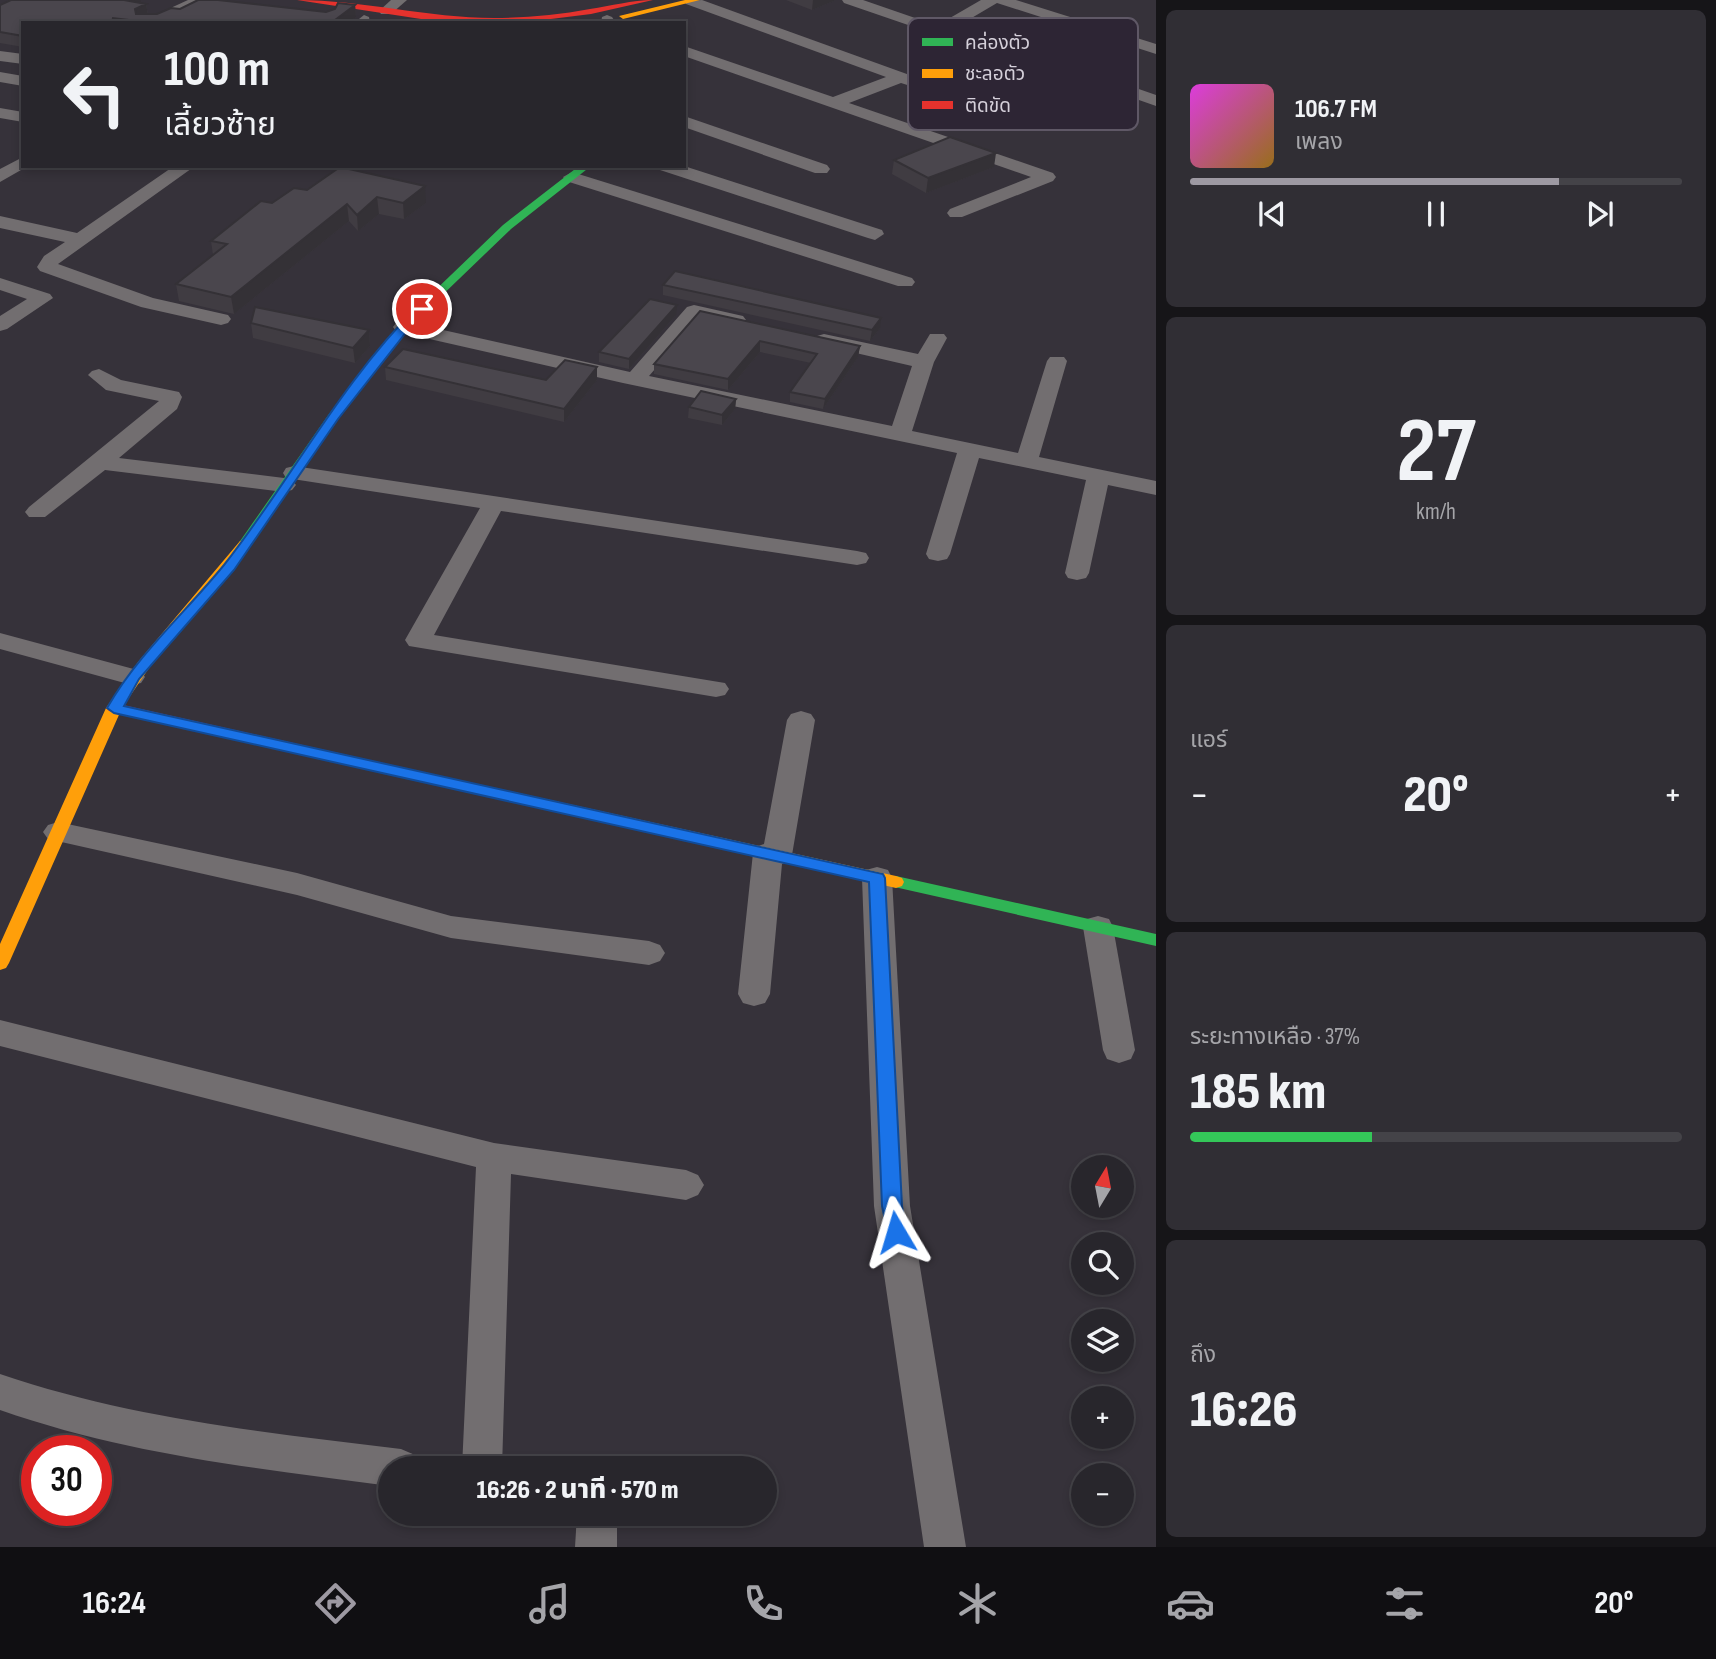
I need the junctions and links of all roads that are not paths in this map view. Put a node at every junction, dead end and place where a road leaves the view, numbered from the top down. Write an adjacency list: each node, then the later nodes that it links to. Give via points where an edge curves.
1 (201, 0): 16 (street)
2 (302, 0): 12 (street)
3 (400, 0): 12 (street)
4 (405, 0): 5 (street)
5 (416, 0)
6 (649, 0): 12 (street, via 579,15 516,20)
7 (849, 0): 15 (street)
8 (992, 0): 13 (street)
9 (1002, 0): 14 (street)
10 (694, 1): 18 (street); 25 (street)
11 (288, 10): 17 (street)
12 (385, 17): 17 (street)
13 (961, 18)
14 (1059, 18)
15 (908, 20)
16 (150, 21)
17 (363, 21)
18 (606, 21)
19 (1138, 43): 20 (street)
20 (1156, 49)
21 (686, 52): 30 (street)
22 (0, 56): 23 (street)
23 (21, 59)
24 (0, 77): 27 (street)
25 (901, 77): 26 (street); 30 (street)
26 (908, 80)
27 (21, 81)
28 (1138, 95): 29 (street)
29 (1156, 101)
30 (833, 103): 34 (street)
31 (0, 113): 32 (street)
32 (21, 117)
33 (686, 122): 41 (street)
34 (908, 129)
35 (911, 130): 44 (street, via 1047,177)
36 (0, 153): 37 (street)
37 (21, 158)
38 (21, 161): 43 (street)
39 (183, 168): 47 (street)
40 (672, 168): 46 (street)
41 (821, 169)
42 (579, 172): 48 (street); 55 (street, via 507,227)
43 (0, 177)
44 (956, 213)
45 (0, 222): 47 (street)
46 (875, 234)
47 (83, 240): 52 (street, via 47,267 148,303)
48 (905, 282)
49 (0, 284): 53 (street, via 43,298)
50 (670, 305): 51 (street)
51 (694, 311): 54 (street); 61 (street)
52 (221, 319)
53 (0, 325)
54 (762, 326)
55 (404, 327): 61 (street); 67 (street)
56 (802, 335): 59 (street)
57 (937, 338): 59 (street)
58 (1057, 361): 64 (street)
59 (924, 362): 62 (street)
60 (99, 374): 65 (street, via 114,385 171,397 169,404)
61 (635, 379): 62 (street)
62 (900, 435): 63 (street)
63 (970, 449): 64 (street); 71 (street)
64 (1027, 461): 66 (street)
65 (100, 463): 67 (street); 70 (street)
66 (1098, 476): 68 (street); 73 (street)
67 (289, 479): 69 (street); 75 (street, via 229,567)
68 (1156, 488)
69 (494, 505): 72 (street); 76 (street, via 418,640)
70 (37, 512)
71 (938, 554)
72 (857, 558)
73 (1077, 573)
74 (0, 641): 75 (street)
75 (132, 677): 77 (street)
76 (716, 689)
77 (114, 708): 79 (street); 80 (street)
78 (801, 720): 80 (street)
79 (58, 832): 84 (street, via 297,884 451,926); 85 (street)
80 (773, 854): 81 (street); 86 (street)
81 (877, 878): 82 (street); 96 (street, via 892,1206)
82 (1098, 927): 83 (street); 88 (street)
83 (1156, 940)
84 (649, 953)
85 (0, 963)
86 (754, 994)
87 (0, 1033): 89 (street)
88 (1119, 1050)
89 (494, 1157): 90 (street); 92 (street)
90 (686, 1185)
91 (0, 1392): 93 (street, via 61,1413 194,1442)
92 (482, 1456)
93 (378, 1465)
94 (597, 1526): 95 (street)
95 (596, 1547)
96 (945, 1547)

